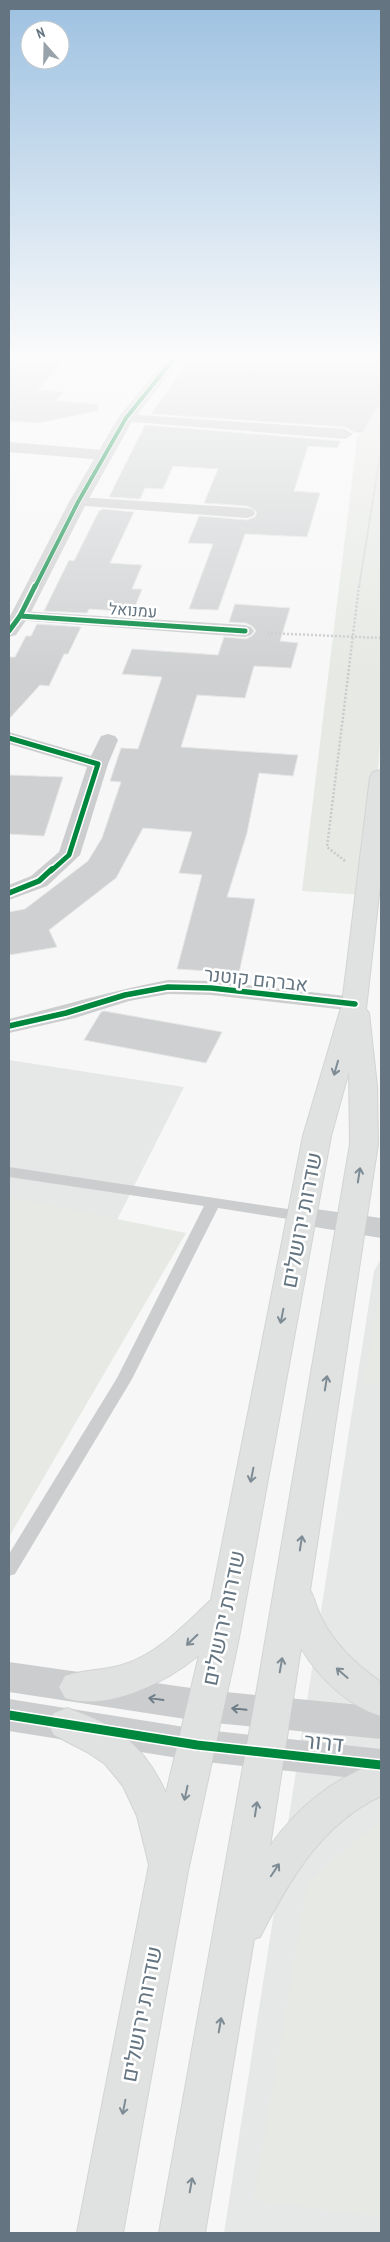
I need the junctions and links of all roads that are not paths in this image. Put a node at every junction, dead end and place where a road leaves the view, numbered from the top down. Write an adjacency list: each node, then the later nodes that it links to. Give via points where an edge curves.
1 (98, 466): 2 (street)
2 (78, 502): 3 (street); 4 (street)
3 (247, 512)
4 (20, 616): 5 (street); 6 (street, עמנואל)
5 (9, 630)
6 (245, 631)
7 (9, 738): 9 (street)
8 (108, 740): 9 (street)
9 (98, 764): 11 (street, via 69,855 39,880)
10 (381, 777): 12 (main road, שדרות ירושלים)
11 (9, 893)
12 (355, 1004): 13 (street, אברהם קוטנר, via 211,988 168,987); 16 (main road, שדרות ירושלים, one-way to 16, via 317,1136); 17 (main road, שדרות ירושלים, one-way to 12, via 366,1112)
13 (9, 1026)
14 (9, 1172): 15 (lane)
15 (213, 1203): 16 (lane); 18 (lane, via 124,1379)
16 (301, 1216): 17 (street); 20 (main road, שדרות ירושלים, one-way to 20)
17 (366, 1226): 19 (main road, שדרות ירושלים, one-way to 17)
18 (9, 1569)
19 (294, 1592): 23 (main road, one-way to 19, via 336,1668 311,1635); 25 (main road, שדרות ירושלים, one-way to 19)
20 (227, 1606): 22 (main road, one-way to 22, via 185,1646 149,1671 124,1681); 24 (main road, שדרות ירושלים)
21 (9, 1677): 22 (street, דרור)
22 (78, 1687): 24 (street, דרור, one-way to 22)
23 (381, 1701)
24 (204, 1706): 25 (street, דרור, one-way to 24); 29 (main road, שדרות ירושלים)
25 (273, 1713): 27 (street, דרור); 30 (main road, שדרות ירושלים)
26 (9, 1715): 28 (street, דרור)
27 (381, 1723)
28 (67, 1724): 29 (street, דרור); 33 (main road, via 111,1748 132,1768 148,1795 159,1824)
29 (196, 1745): 30 (street, דרור); 33 (main road, שדרות ירושלים, one-way to 33)
30 (264, 1754): 31 (street, דרור); 34 (main road, שדרות ירושלים, one-way to 30)
31 (381, 1765)
32 (381, 1778): 34 (main road, one-way to 32, via 273,1872 305,1830 341,1797)
33 (168, 1871): 35 (main road, שדרות ירושלים, one-way to 35)
34 (234, 1943): 36 (main road, שדרות ירושלים, one-way to 34)
35 (100, 2233)
36 (182, 2233)

